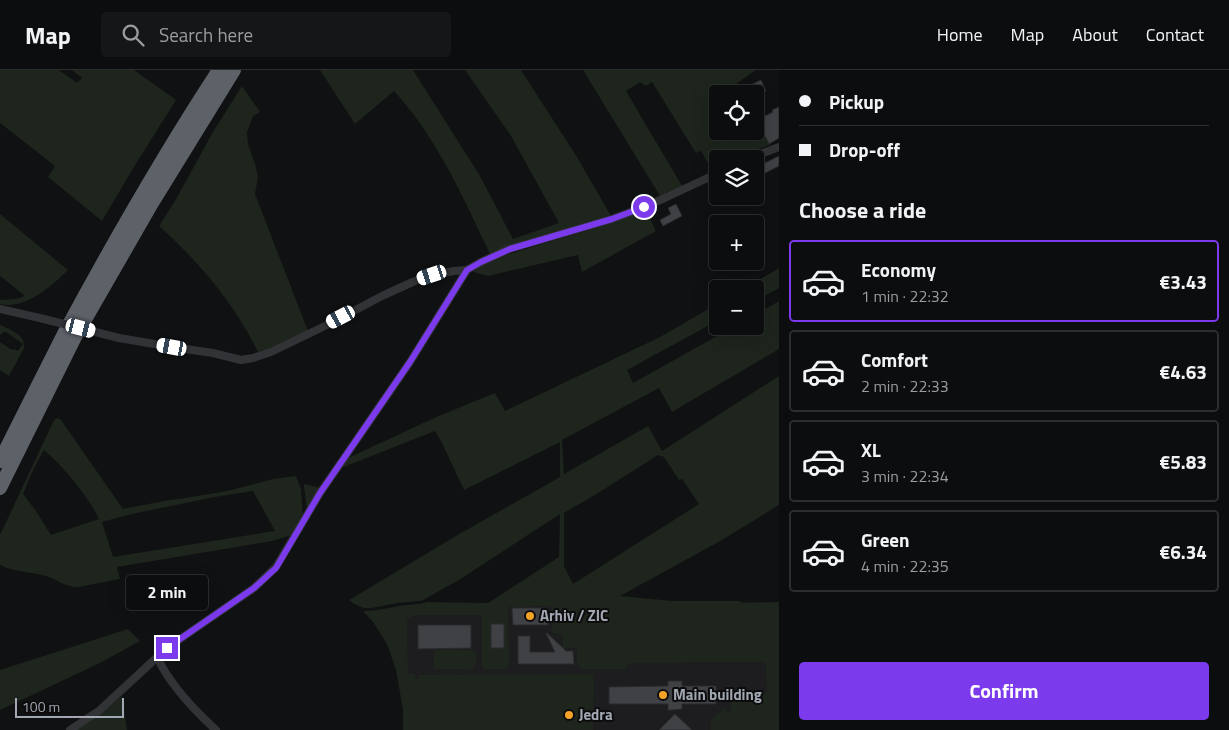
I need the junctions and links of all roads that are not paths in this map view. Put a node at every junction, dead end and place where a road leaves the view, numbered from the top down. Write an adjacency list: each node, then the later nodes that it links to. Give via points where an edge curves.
1 (219, 70): 8 (highway, via 149,184 65,332)
2 (234, 70): 9 (highway, via 75,337)
3 (779, 147): 4 (street)
4 (764, 153)
5 (709, 177): 6 (street, via 628,213 510,249)
6 (467, 270): 7 (street, bridge, via 454,270 415,281 271,352 241,360 119,338); 10 (street, via 410,362 320,493 276,568 254,588)
7 (0, 309)
8 (0, 461)
9 (0, 488)
10 (156, 657): 11 (street, via 100,710); 12 (street, via 173,684)
11 (70, 730)
12 (216, 730)

